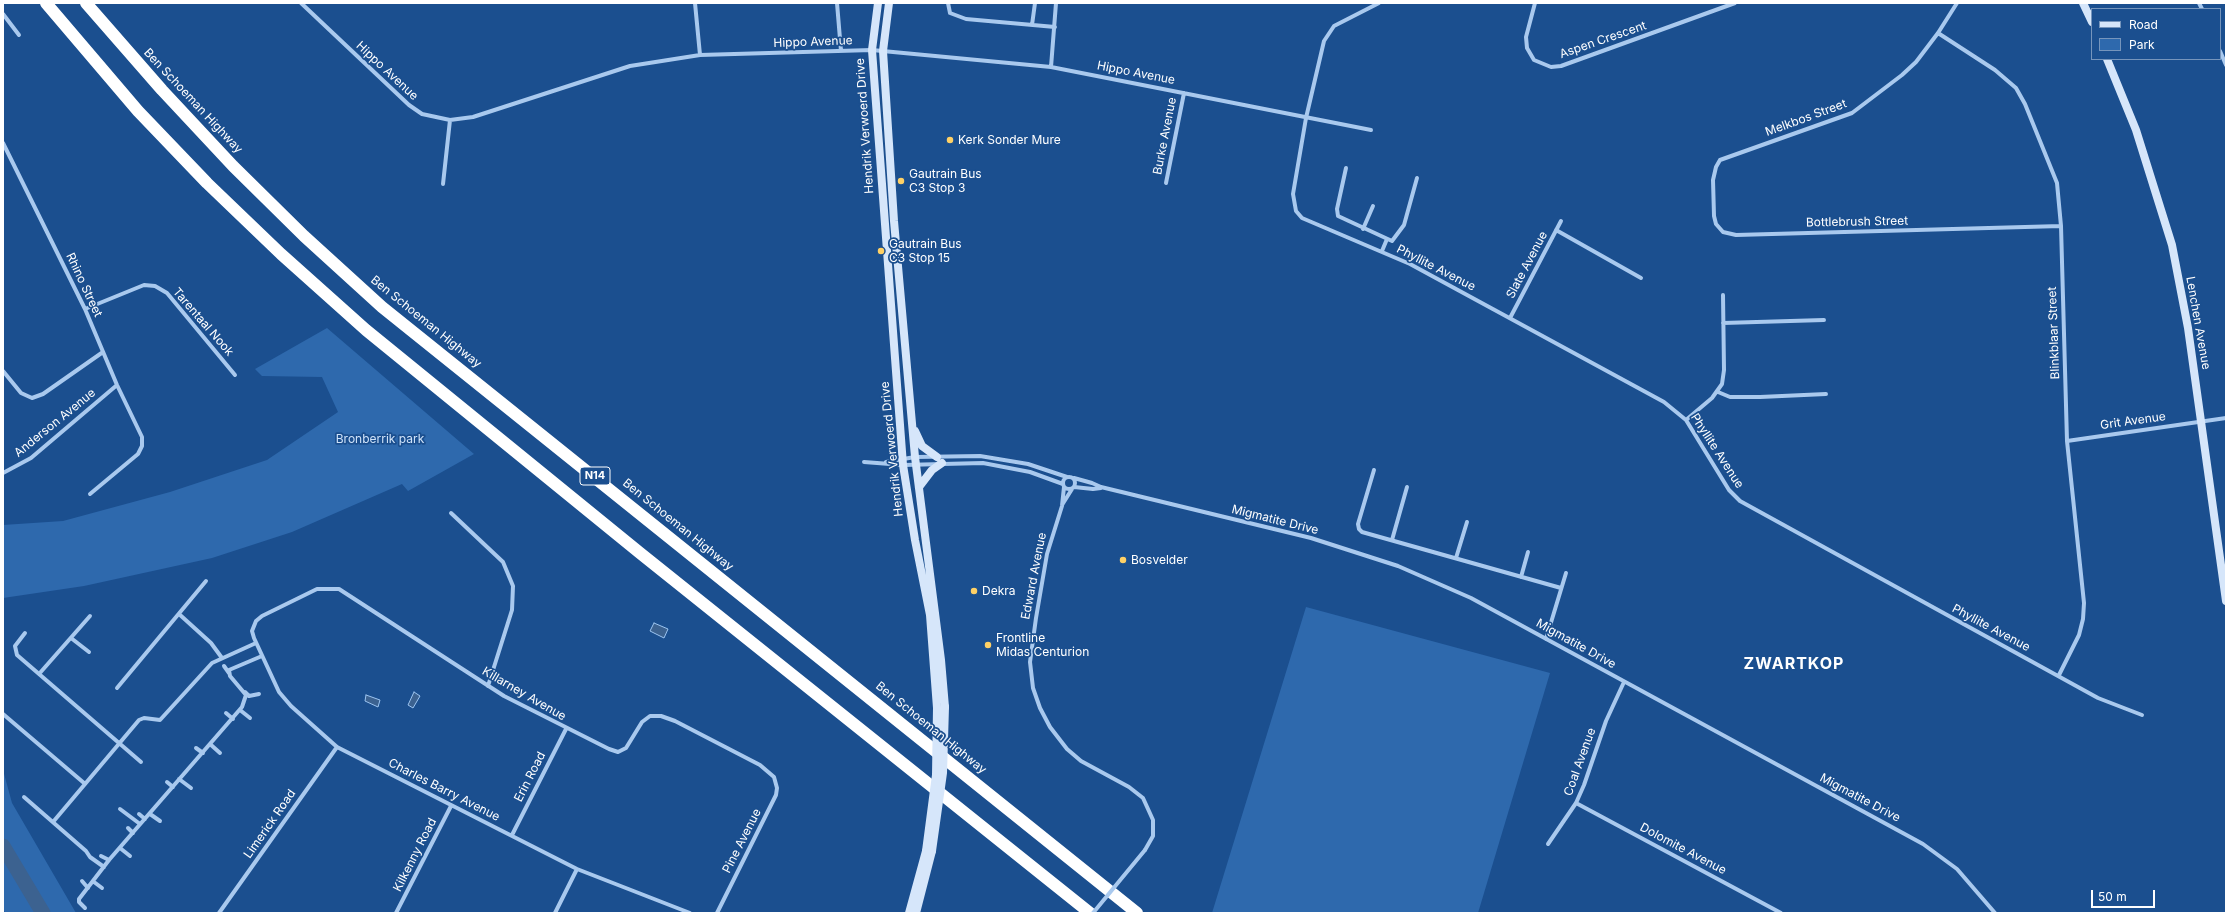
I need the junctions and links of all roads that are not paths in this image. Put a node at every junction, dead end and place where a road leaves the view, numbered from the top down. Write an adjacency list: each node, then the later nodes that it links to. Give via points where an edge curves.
1 (46, 3): 163 (highway, N14, via 138,111 202,177 281,254 366,330 640,554)
2 (86, 3): 165 (highway, Ben Schoeman Highway / N14, via 233,166 304,236 382,307)
3 (301, 3): 32 (street, Hippo Avenue, via 409,105 422,114)
4 (695, 3): 26 (street)
5 (837, 3): 23 (street)
6 (878, 3): 22 (main road, Hendrik Verwoerd Drive)
7 (889, 3): 24 (main road, Hendrik Verwoerd Drive)
8 (948, 3): 18 (street, via 950,13 966,19)
9 (1035, 3): 18 (street)
10 (1056, 3): 19 (street)
11 (1379, 3): 31 (street, Phyllite Avenue, via 1330,30 1322,47)
12 (1535, 3): 13 (street, Aspen Crescent, via 1527,30 1526,48 1534,60 1551,67 1561,66)
13 (1735, 3)
14 (1958, 3): 20 (street, Melkbos Street)
15 (2084, 3): 17 (main road)
16 (3, 14): 21 (street)
17 (2091, 20)
18 (1032, 25): 19 (street)
19 (1055, 27): 29 (street)
20 (1938, 33): 35 (street, Melkbos Street, via 1925,52 1902,75 1852,113 1730,155 1720,160); 42 (street, Blinkblaar Street, via 2006,78 2020,94 2057,183)
21 (19, 35)
22 (872, 50): 23 (street, Hippo Avenue); 24 (street, Hippo Avenue); 66 (main road, Hendrik Verwoerd Drive)
23 (841, 51): 26 (street, Hippo Avenue)
24 (883, 51): 29 (street, Hippo Avenue); 62 (main road, Hendrik Verwoerd Drive, via 894,221)
25 (2221, 53): 28 (street)
26 (700, 55): 32 (street, Hippo Avenue, via 630,66 473,117)
27 (2108, 60): 61 (main road, Lenchen Avenue, via 2136,130 2172,245 2188,328)
28 (2226, 65)
29 (1051, 67): 30 (street, Hippo Avenue)
30 (1184, 93): 31 (street, Hippo Avenue); 38 (street, Burke Avenue)
31 (1306, 118): 33 (street, Hippo Avenue); 46 (street, Phyllite Avenue, via 1293,194 1296,211 1308,222)
32 (450, 120): 39 (street)
33 (1371, 130)
34 (3, 142): 49 (street, Rhino Street)
35 (1716, 167): 42 (street, Bottlebrush Street, via 1713,180 1715,220 1721,230 1729,234)
36 (1346, 168): 43 (street, via 1337,214 1340,218)
37 (1417, 178): 45 (street, via 1402,229 1393,241)
38 (1166, 183)
39 (442, 184)
40 (1373, 206): 43 (street)
41 (1561, 221): 44 (street, Slate Avenue)
42 (2061, 226): 63 (street, Blinkblaar Street)
43 (1363, 228): 45 (street)
44 (1556, 230): 47 (street); 50 (street, Slate Avenue)
45 (1387, 239): 46 (street)
46 (1382, 251): 50 (street, Phyllite Avenue)
47 (1641, 278)
48 (1723, 295): 52 (street)
49 (85, 309): 53 (street, Rhino Street); 55 (street, Tarentaal Nook, via 144,285 155,286 167,293)
50 (1510, 318): 60 (street, Phyllite Avenue, via 1664,402)
51 (1824, 320): 52 (street)
52 (1723, 323): 57 (street, via 1723,379)
53 (103, 352): 54 (street, via 36,397 24,396); 56 (street, Rhino Street)
54 (3, 371)
55 (235, 375)
56 (117, 385): 70 (street, Anderson Avenue, via 31,458); 78 (street, Rhino Street, via 142,437 142,446 138,454)
57 (1718, 392): 58 (street, via 1730,397); 60 (street)
58 (1826, 394)
59 (2226, 418): 61 (street, Grit Avenue)
60 (1686, 420): 103 (street, Phyllite Avenue, via 1729,490 1740,501)
61 (2201, 421): 63 (street, Grit Avenue); 89 (main road, Lenchen Avenue)
62 (912, 425): 64 (main road, Hendrik Verwoerd Drive); 65 (main road, via 922,446)
63 (2068, 441): 103 (street, Blinkblaar Street, via 2084,602 2079,635)
64 (916, 460): 65 (street); 65 (street); 66 (street); 66 (street); 74 (main road, Hendrik Verwoerd Drive)
65 (940, 460): 71 (street, via 993,458 1028,464); 73 (street, via 1002,466 1044,476); 74 (main road)
66 (903, 461): 68 (street); 68 (street); 109 (main road, Hendrik Verwoerd Drive, via 930,615)
67 (864, 462): 68 (street)
68 (884, 463)
69 (1374, 470): 82 (street, via 1358,524 1359,529)
70 (3, 473)
71 (1067, 477): 72 (street, Migmatite Drive); 73 (street)
72 (1074, 478): 76 (street); 77 (street, Migmatite Drive)
73 (1064, 486): 76 (street, Migmatite Drive); 79 (street, Edward Avenue)
74 (919, 487): 109 (main road, Hendrik Verwoerd Drive, via 942,667)
75 (1407, 487): 82 (street)
76 (1073, 488): 77 (street, Migmatite Drive); 79 (street, Edward Avenue)
77 (1101, 488): 95 (street, Migmatite Drive, via 1311,538 1398,566 1471,598)
78 (90, 494)
79 (1062, 506): 164 (street, Edward Avenue, bridge, via 1047,554 1036,618 1030,662 1032,688 1050,728 1067,749 1081,761 1129,787 1143,798 1154,820 1153,836 1145,850)
80 (451, 513): 105 (street, via 503,562 513,586 512,610)
81 (1467, 522): 84 (street)
82 (1392, 540): 84 (street)
83 (1528, 552): 86 (street)
84 (1456, 558): 86 (street)
85 (1566, 573): 88 (street)
86 (1521, 577): 88 (street)
87 (206, 581): 90 (street)
88 (1561, 588): 95 (street)
89 (2226, 600)
90 (179, 614): 99 (street, via 211,643); 106 (street)
91 (90, 616): 94 (street)
92 (258, 618): 96 (street, Charles Barry Avenue, via 252,631); 105 (street, Killarney Avenue, via 318,589 339,589 351,594)
93 (25, 633): 101 (street, via 15,646 15,652)
94 (71, 638): 97 (street); 101 (street)
95 (1546, 639): 104 (street, Migmatite Drive)
96 (256, 643): 98 (street, Charles Barry Avenue); 99 (street)
97 (89, 652)
98 (262, 656): 102 (street, via 238,665 230,670); 119 (street, Charles Barry Avenue, via 285,701)
99 (222, 658): 117 (street, via 212,663 161,720 141,718)
100 (224, 666): 102 (street)
101 (39, 674): 117 (street)
102 (229, 674): 107 (street)
103 (2059, 675): 113 (street, Phyllite Avenue, via 2098,698)
104 (1624, 682): 131 (street, Coal Avenue, via 1606,721); 167 (street, Migmatite Drive, via 1924,844 1957,869)
105 (488, 686): 116 (street, Killarney Avenue)
106 (117, 688)
107 (244, 692): 108 (street, via 249,696); 110 (street, via 246,700)
108 (259, 694)
109 (941, 708): 145 (main road, Hendrik Verwoerd Drive, bridge, via 943,772)
110 (240, 710): 114 (street); 115 (street)
111 (226, 713): 114 (street)
112 (3, 714): 127 (street)
113 (2142, 715)
114 (233, 718): 118 (street)
115 (250, 718)
116 (566, 729): 124 (street, Killarney Avenue, via 618,752 630,745 646,718 656,715 666,717 760,765); 142 (street, Erin Road)
117 (119, 742): 123 (street); 127 (street)
118 (210, 744): 121 (street); 122 (street)
119 (337, 747): 132 (street, Charles Barry Avenue); 156 (street, Limerick Road)
120 (196, 748): 122 (street)
121 (220, 752)
122 (203, 753): 125 (street)
123 (141, 762)
124 (774, 777): 160 (street, Pine Avenue, via 777,788 774,800)
125 (180, 779): 128 (street); 129 (street)
126 (167, 782): 128 (street)
127 (84, 783): 137 (street)
128 (173, 787): 135 (street)
129 (190, 788)
130 (24, 797): 137 (street)
131 (1576, 803): 143 (street, Coal Avenue); 166 (street, Dolomite Avenue)
132 (451, 806): 142 (street, Charles Barry Avenue); 157 (street, Kilkenny Road)
133 (120, 809): 139 (street)
134 (139, 814): 136 (street)
135 (150, 814): 136 (street); 138 (street)
136 (145, 819): 139 (street)
137 (53, 822): 149 (street)
138 (160, 822)
139 (140, 824): 141 (street)
140 (128, 828): 141 (street)
141 (133, 833): 144 (street)
142 (512, 835): 150 (street, Charles Barry Avenue)
143 (1548, 844)
144 (120, 848): 147 (street); 148 (street)
145 (929, 851): 161 (main road, Hendrik Verwoerd Drive); 162 (main road, Hendrik Verwoerd Drive)
146 (101, 856): 148 (street)
147 (130, 856)
148 (109, 860): 149 (street)
149 (104, 867): 152 (street)
150 (577, 869): 158 (street); 159 (street, Charles Barry Avenue)
151 (82, 881): 153 (street)
152 (94, 882): 153 (street); 154 (street)
153 (88, 888): 155 (street, via 79,899)
154 (102, 888)
155 (85, 908)
156 (219, 913)
157 (396, 913)
158 (555, 913)
159 (690, 913)
160 (717, 913)
161 (909, 913)
162 (916, 913)
163 (1090, 913)
164 (1093, 913)
165 (1137, 913)
166 (1780, 913)
167 (1995, 913)

